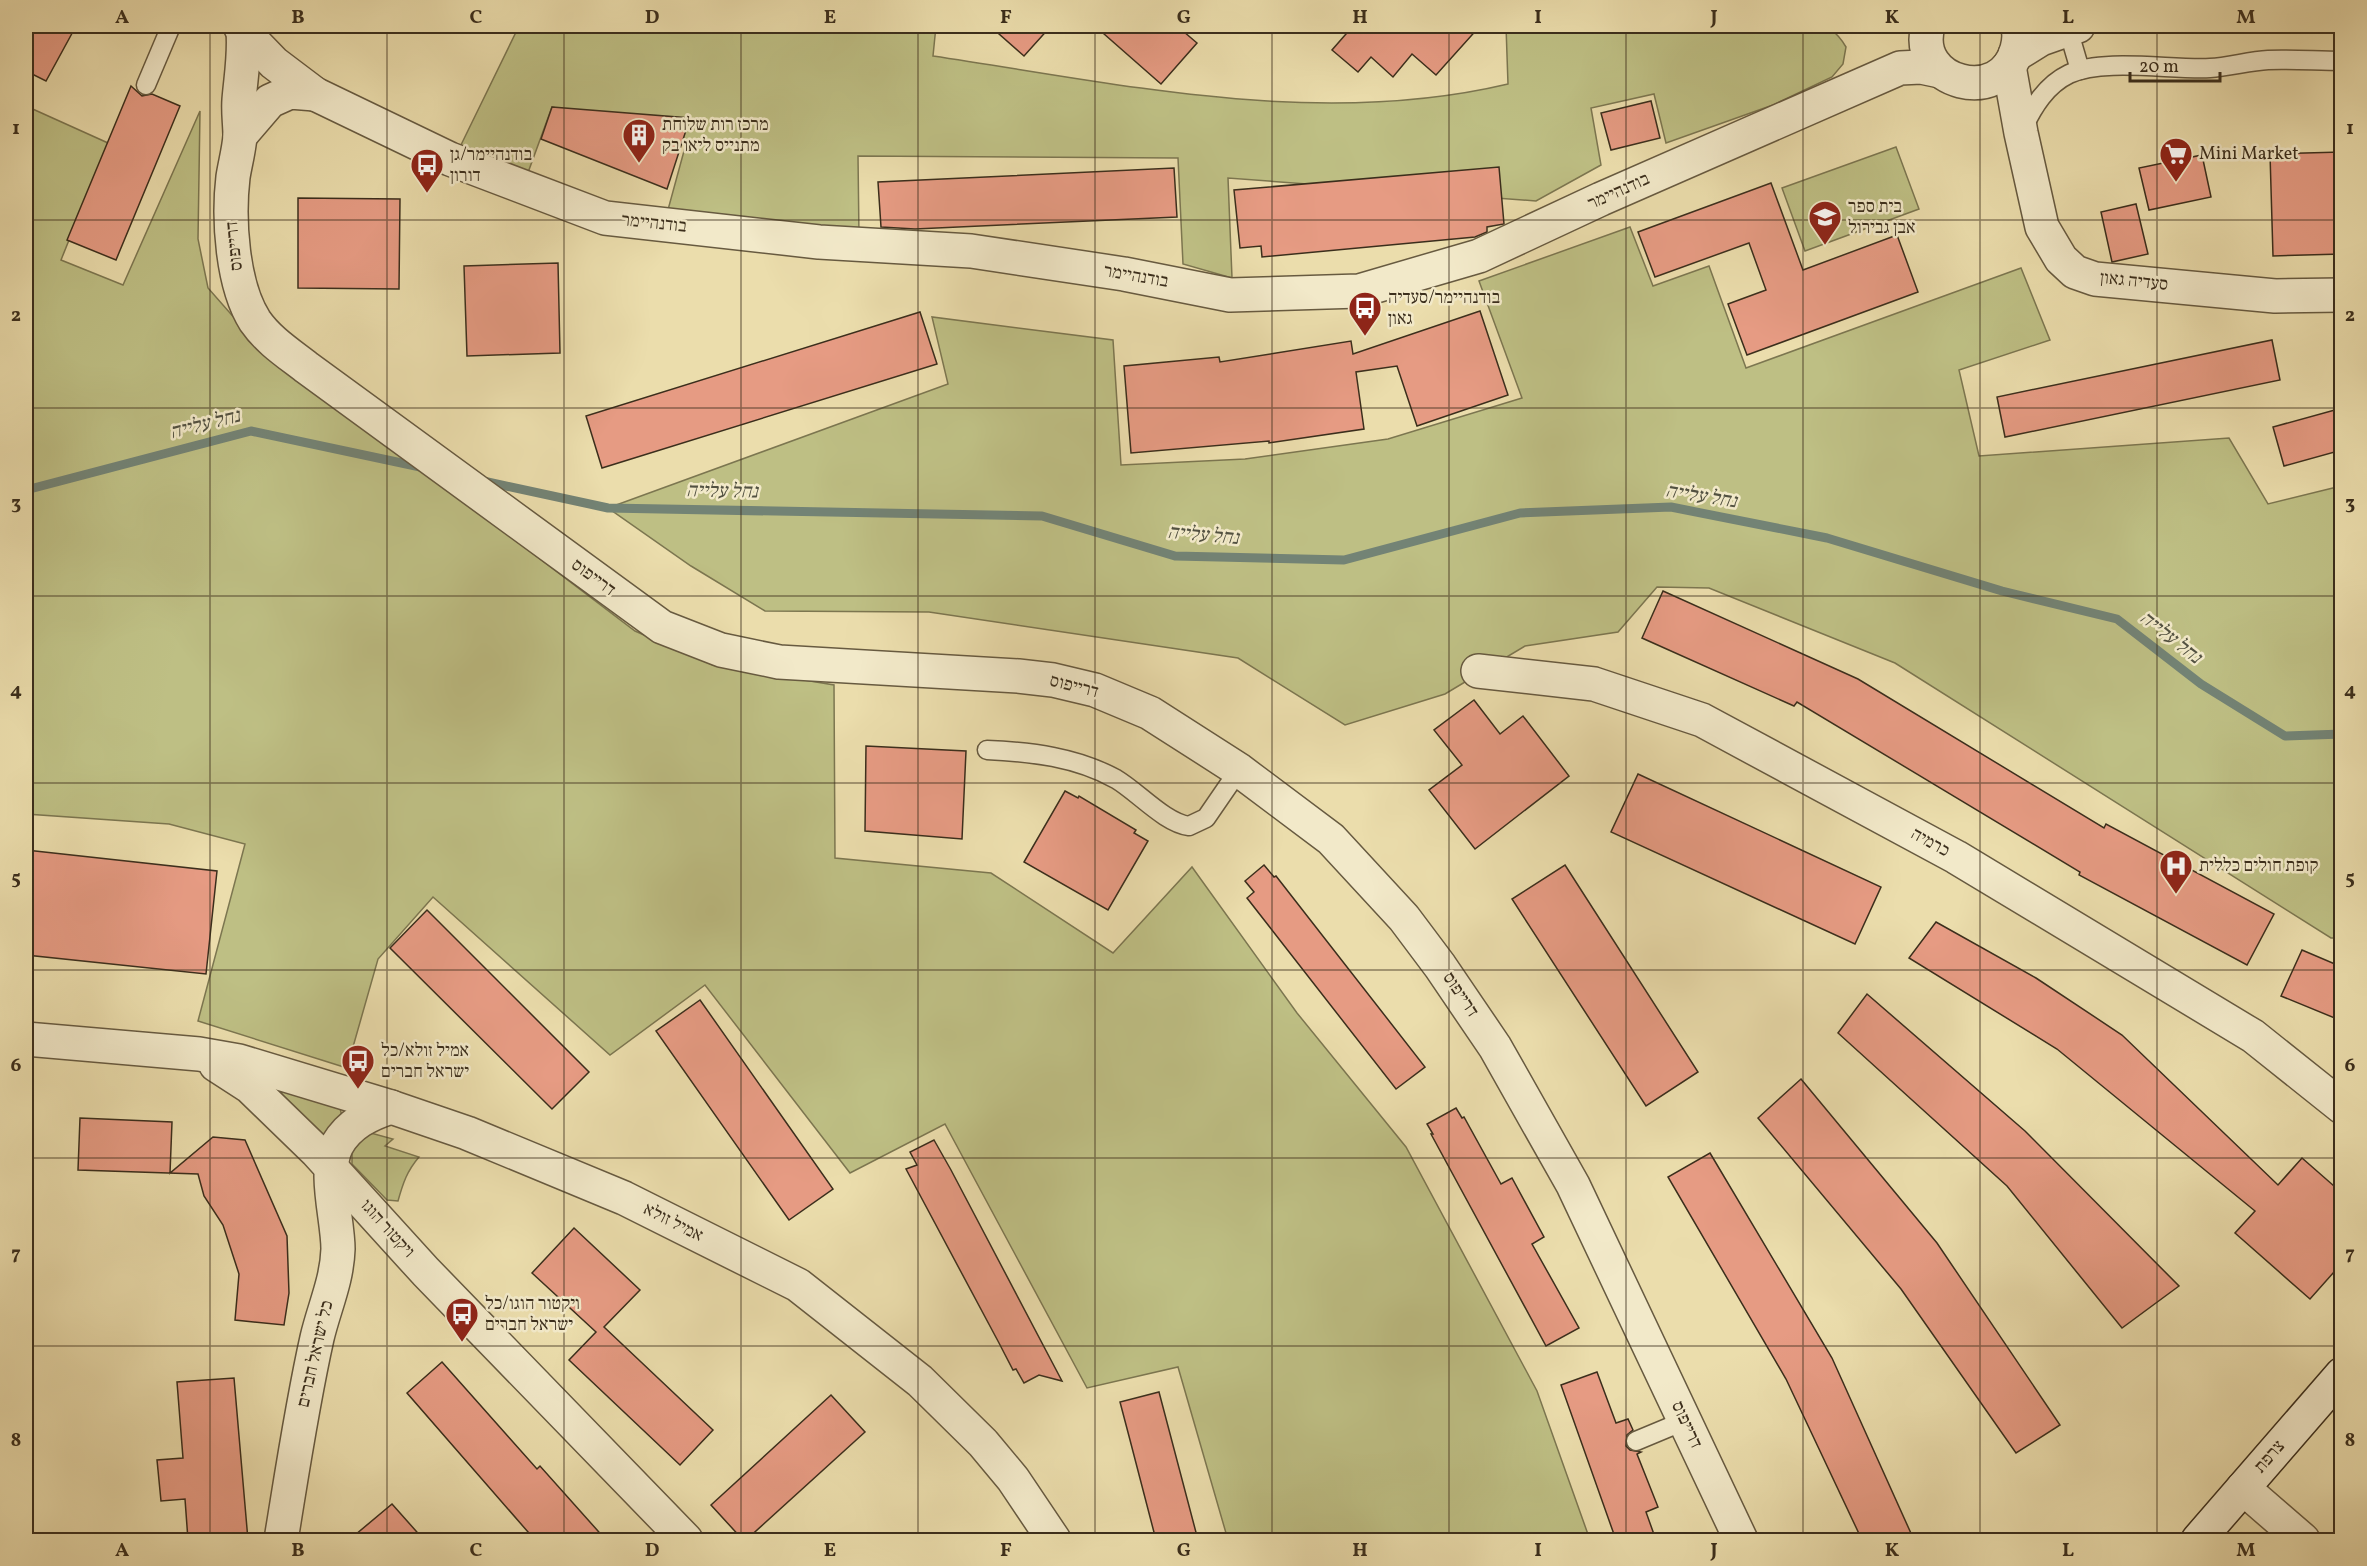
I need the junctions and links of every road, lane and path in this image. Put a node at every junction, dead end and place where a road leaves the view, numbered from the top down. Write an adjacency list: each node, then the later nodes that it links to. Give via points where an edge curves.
1 (171, 26): 9 (lane)
2 (1928, 26): 8 (street, via 1926,46)
3 (2073, 27): 5 (street, בודנהיימר); 7 (lane)
4 (241, 28): 10 (street, via 274,63); 12 (street, דרייפוס, via 245,52 237,117)
5 (2014, 49): 8 (street, בודנהיימר, via 1997,76 1975,83 1953,79); 11 (street, סעדיה גאון)
6 (2342, 61): 7 (lane, via 2268,60 2210,68)
7 (2080, 70): 11 (lane, via 2057,81 2043,94)
8 (1940, 71): 10 (street, בודנהיימר, via 1900,68 1479,256 1359,291 1230,295 1124,274 971,252 832,243 605,218 450,159)
9 (146, 85)
10 (315, 94): 12 (street, via 290,92 270,101)
11 (2020, 133): 13 (street, סעדיה גאון, via 2042,227 2061,259 2075,272 2095,279 2275,296)
12 (240, 136): 16 (street, דרייפוס, via 232,201 236,262 243,296 255,321 306,367 662,627 721,650 779,662 1018,676 1095,690 1150,713)
13 (2342, 296)
14 (1478, 671): 20 (street, כרמיה, via 1594,684 1702,720 1956,857 2253,1036)
15 (987, 750): 16 (lane, via 1044,754 1090,767 1172,819 1190,826 1206,818)
16 (1239, 770): 23 (street, דרייפוס, via 1331,839 1396,910 1446,975 1495,1047 1573,1185)
17 (26, 1039): 18 (street, ויקטור הוגו)
18 (199, 1054): 19 (street, אמיל זולא, via 239,1061); 21 (street, ויקטור הוגו, via 250,1087)
19 (391, 1107): 21 (street, via 368,1114 350,1128 336,1146); 28 (street, אמיל זולא, via 624,1198 798,1286 951,1409 1013,1479)
20 (2342, 1107)
21 (331, 1167): 26 (street, כל ישראל חברים, via 338,1249 335,1276 317,1336); 27 (street, ויקטור הוגו, via 426,1272)
22 (2342, 1374): 25 (street, צרפת)
23 (1684, 1421): 24 (lane); 29 (street, דרייפוס)
24 (1636, 1441)
25 (2243, 1488): 30 (street, צרפת); 31 (street)
26 (281, 1540)
27 (686, 1540)
28 (1054, 1540)
29 (1741, 1540)
30 (2198, 1540)
31 (2303, 1540)

